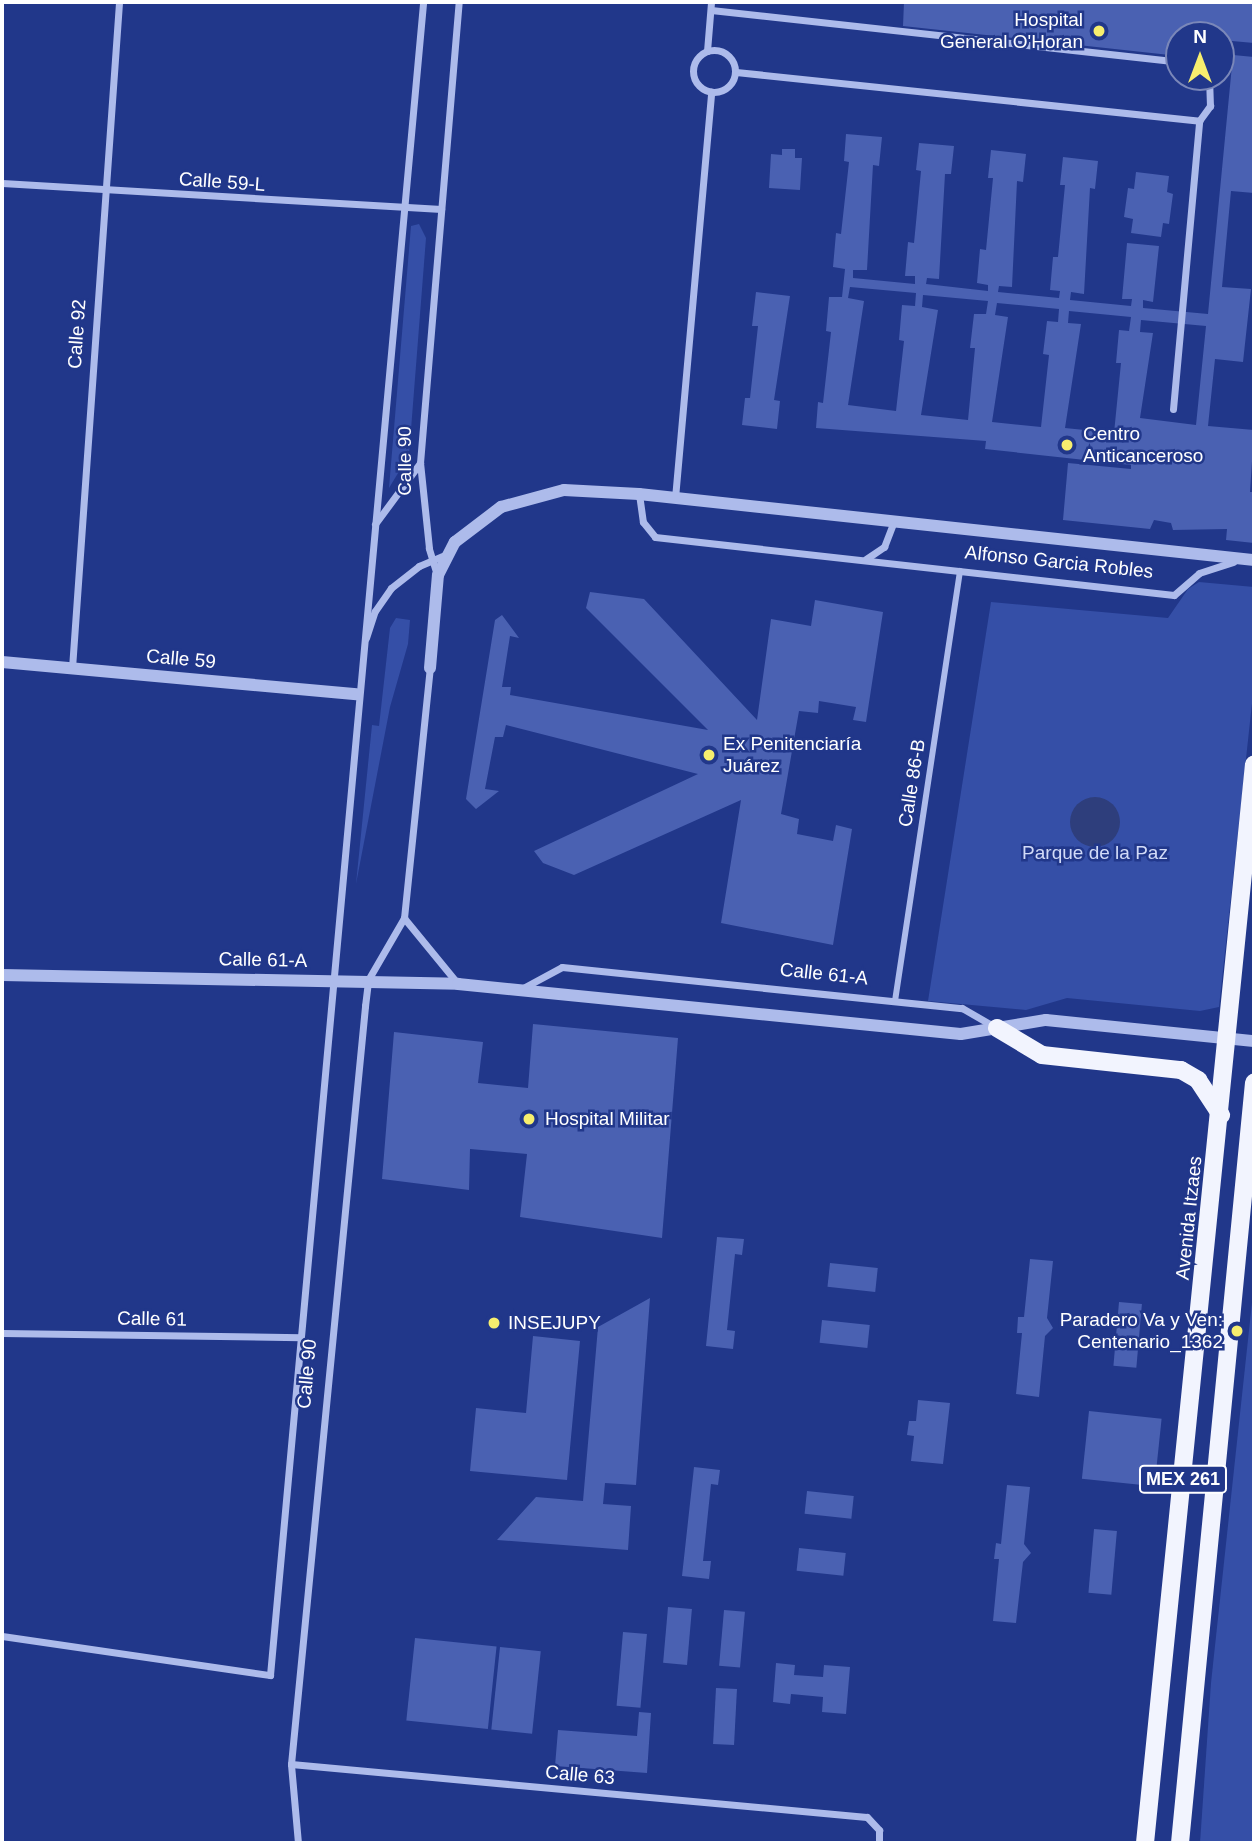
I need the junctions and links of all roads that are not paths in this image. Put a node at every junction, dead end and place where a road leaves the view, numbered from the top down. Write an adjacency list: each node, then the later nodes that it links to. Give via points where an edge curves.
1 (119, 2): 12 (street, Calle 92)
2 (423, 2): 13 (street)
3 (459, 2): 14 (street, Calle 90)
4 (711, 6): 5 (street); 6 (street)
5 (707, 51): 7 (street, via 726,53); 9 (street, via 697,59 693,72 698,84)
6 (1165, 60)
7 (736, 72): 9 (street, via 729,85); 10 (street)
8 (1209, 91): 10 (street, via 1210,106)
9 (710, 92): 18 (street)
10 (1199, 121): 15 (street)
11 (2, 183): 12 (street, Calle 59-L)
12 (102, 190): 13 (street, Calle 59-L); 29 (street, Calle 92)
13 (403, 209): 14 (street, Calle 59-L); 20 (street)
14 (441, 209): 16 (street, Calle 90)
15 (1173, 409)
16 (420, 463): 20 (street); 22 (street, Calle 90)
17 (639, 494): 18 (street, Alfonso Garcia Robles); 21 (street, Alfonso Garcia Robles, via 564,490 525,497 476,522); 23 (street, Alfonso Garcia Robles, via 643,522 654,537)
18 (675, 498): 19 (street, Alfonso Garcia Robles)
19 (893, 523): 23 (street, via 884,548); 24 (street, Alfonso Garcia Robles)
20 (373, 525): 27 (street)
21 (447, 554): 22 (street); 26 (street, Alfonso Garcia Robles)
22 (433, 560): 26 (street, Calle 90); 27 (street, via 386,593)
23 (862, 560): 25 (street, Alfonso Garcia Robles)
24 (1248, 560): 25 (street, Alfonso Garcia Robles, via 1199,573 1174,595)
25 (960, 571): 40 (street, Calle 86-B)
26 (438, 575): 30 (street, Calle 90)
27 (362, 652): 31 (street, Calle 90)
28 (2, 662): 29 (street, Calle 59)
29 (72, 668): 31 (street, Calle 59)
30 (430, 668): 34 (street, Calle 90)
31 (357, 694): 36 (street, Calle 90)
32 (1254, 764): 33 (main road, Avenida Itzaes / MEX 261)
33 (1251, 820): 42 (main road, Avenida Itzaes / MEX 261)
34 (404, 918): 37 (street, Calle 90); 38 (street)
35 (2, 975): 36 (street, Calle 61-A)
36 (332, 981): 37 (street, Calle 61-A); 49 (street, Calle 90)
37 (368, 981): 38 (street, Calle 61-A); 53 (street, Calle 90)
38 (458, 984): 39 (street, Calle 61-A)
39 (523, 988): 40 (street, Calle 61-A, via 562,967); 41 (street, Calle 61-A, via 961,1034)
40 (895, 1001): 41 (street, Calle 61-A, via 962,1008)
41 (997, 1028): 42 (street, Calle 61-A, via 1046,1020); 45 (main road, via 1042,1055 1181,1070 1198,1080)
42 (1226, 1039): 43 (street, Calle 61-A); 45 (main road, Avenida Itzaes / MEX 261)
43 (1254, 1041)
44 (1254, 1083): 47 (main road, MEX 261)
45 (1221, 1115): 46 (main road, Avenida Itzaes / MEX 261)
46 (1203, 1290): 47 (main road); 51 (main road, Avenida Itzaes / MEX 261)
47 (1232, 1297): 52 (main road, MEX 261)
48 (2, 1333): 49 (street, Calle 61)
49 (301, 1337): 50 (street, Calle 90, via 270,1675)
50 (2, 1636)
51 (1165, 1657): 52 (main road); 56 (main road, Avenida Itzaes / MEX 261)
52 (1197, 1663): 57 (main road, MEX 261)
53 (291, 1764): 54 (street, Calle 90); 55 (street, Calle 63, via 867,1817 879,1830)
54 (298, 1843)
55 (879, 1843)
56 (1145, 1843)
57 (1180, 1843)

